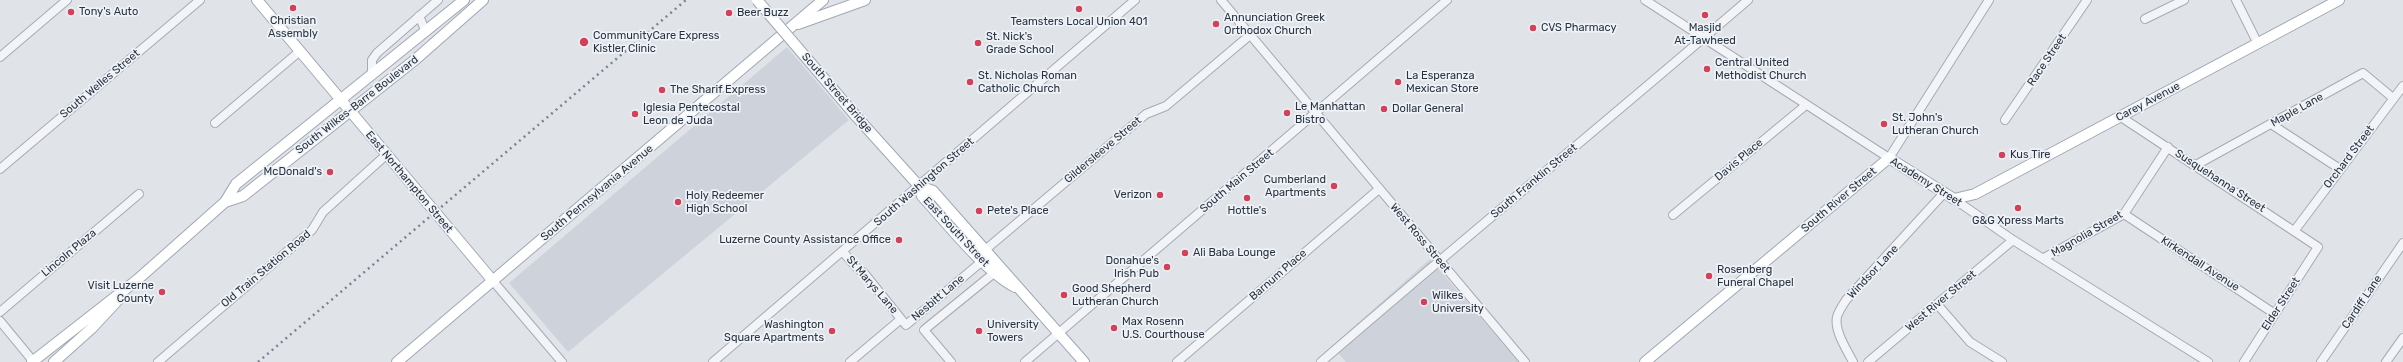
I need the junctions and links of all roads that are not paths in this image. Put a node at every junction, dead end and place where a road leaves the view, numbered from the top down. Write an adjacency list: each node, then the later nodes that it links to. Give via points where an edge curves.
1 (67, 0): 29 (street)
2 (209, 0): 20 (street)
3 (257, 0): 28 (main road, East Northampton Street)
4 (438, 0): 21 (street)
5 (464, 0): 24 (main road, South Wilkes-Barre Boulevard)
6 (483, 0): 35 (main road, South Wilkes-Barre Boulevard, via 416,59)
7 (756, 0): 47 (main road, South Street Bridge, bridge)
8 (823, 0): 23 (main road, South Pennsylvania Avenue)
9 (865, 0): 23 (main road, South Pennsylvania Avenue)
10 (1135, 0): 47 (street, South Washington Street)
11 (1221, 0): 25 (street, West Ross Street)
12 (1448, 0): 36 (street, South Main Street)
13 (1645, 0): 26 (street, Academy Street)
14 (1748, 0): 26 (street, South Franklin Street)
15 (1989, 0): 43 (street, South River Street)
16 (2088, 0): 38 (street, Race Street)
17 (2184, 0): 22 (street)
18 (2236, 0): 27 (street)
19 (2339, 0): 27 (main road, Carey Avenue)
20 (199, 1): 45 (street, South Welles Street)
21 (419, 16): 24 (street); 30 (street, via 377,53 372,60)
22 (2145, 19)
23 (796, 24): 65 (main road, South Pennsylvania Avenue)
24 (426, 32): 30 (main road, South Wilkes-Barre Boulevard)
25 (1250, 35): 36 (street, West Ross Street); 60 (street, Gildersleeve Street, via 1166,106 1146,114)
26 (1704, 38): 34 (street, Academy Street); 62 (street, South Franklin Street)
27 (2258, 44): 37 (main road, Carey Avenue)
28 (300, 51): 33 (main road, East Northampton Street); 39 (street)
29 (0, 57)
30 (372, 74): 33 (main road, South Wilkes-Barre Boulevard)
31 (2403, 86): 32 (street, Orchard Street)
32 (2393, 98): 40 (street, Maple Lane, via 2363,73); 46 (street, Orchard Street)
33 (340, 99): 35 (main road, East Northampton Street); 52 (main road, South Wilkes-Barre Boulevard, via 236,184)
34 (1806, 105): 43 (street, Academy Street); 54 (street, Davis Place)
35 (350, 111): 42 (main road, East Northampton Street); 52 (main road, South Wilkes-Barre Boulevard, via 243,196)
36 (1316, 114): 48 (street, West Ross Street); 72 (street, South Main Street)
37 (2121, 117): 41 (street, Susquehanna Street); 51 (main road, Carey Avenue, via 1975,194)
38 (2005, 120)
39 (215, 123)
40 (2271, 124): 44 (street, Maple Lane); 46 (street)
41 (2168, 147): 44 (street, Susquehanna Street); 53 (street, Magnolia Street)
42 (386, 155): 65 (main road, East Northampton Street); 77 (street, Old Train Station Road, via 323,212 312,230)
43 (1889, 158): 49 (main road, Academy Street); 88 (main road, South River Street)
44 (2196, 165): 55 (street, Susquehanna Street)
45 (0, 169)
46 (2340, 169): 55 (street, Orchard Street)
47 (919, 186): 59 (street, South Washington Street); 60 (main road, East South Street, via 922,196)
48 (1379, 189): 62 (street, West Ross Street); 85 (street, Barnum Place)
49 (1944, 193): 51 (main road, Academy Street); 89 (street, Windsor Lane, via 1846,300 1836,318 1838,329)
50 (139, 194): 68 (street, Lincoln Plaza)
51 (1954, 199): 56 (street, Academy Street)
52 (225, 202): 64 (main road, South Wilkes-Barre Boulevard)
53 (2124, 214): 61 (street, Magnolia Street); 69 (street, Kirkendall Avenue)
54 (1673, 215)
55 (2295, 230): 58 (street, Susquehanna Street)
56 (2013, 240): 61 (street, Academy Street); 67 (street, West River Street)
57 (2403, 243): 94 (street, Cardiff Lane)
58 (2318, 247): 69 (street, Elder Street)
59 (843, 252): 70 (street, St Marys Lane); 80 (street, South Washington Street)
60 (984, 255): 63 (main road, East South Street); 66 (main road, East South Street); 70 (street, Nesbitt Lane, via 906,325)
61 (2044, 258): 92 (street, Academy Street)
62 (1439, 260): 74 (street, West Ross Street); 86 (street, South Franklin Street)
63 (994, 273): 66 (main road, East South Street, via 1001,280); 82 (street, via 924,330)
64 (137, 280): 75 (main road, South Wilkes-Barre Boulevard); 76 (main road, South Wilkes-Barre Boulevard, via 92,328)
65 (492, 281): 78 (main road, South Pennsylvania Avenue); 79 (street, East Northampton Street)
66 (1017, 288): 72 (main road, East South Street)
67 (1937, 304): 90 (street, West River Street); 91 (street, via 1970,342)
68 (0, 312)
69 (2275, 314): 93 (street, Elder Street)
70 (901, 319): 81 (street, Nesbitt Lane)
71 (0, 321): 75 (street)
72 (1059, 333): 83 (street, South Main Street); 84 (main road, East South Street)
73 (2403, 338): 95 (street)
74 (1523, 359): 87 (street)
75 (33, 362)
76 (54, 362)
77 (158, 362)
78 (397, 362)
79 (562, 362)
80 (713, 362)
81 (850, 362)
82 (951, 362)
83 (1025, 362)
84 (1084, 362)
85 (1177, 362)
86 (1321, 362)
87 (1513, 362)
88 (1645, 362)
89 (1853, 362)
90 (1868, 362)
91 (2002, 362)
92 (2208, 362)
93 (2244, 362)
94 (2321, 362)
95 (2386, 362)

